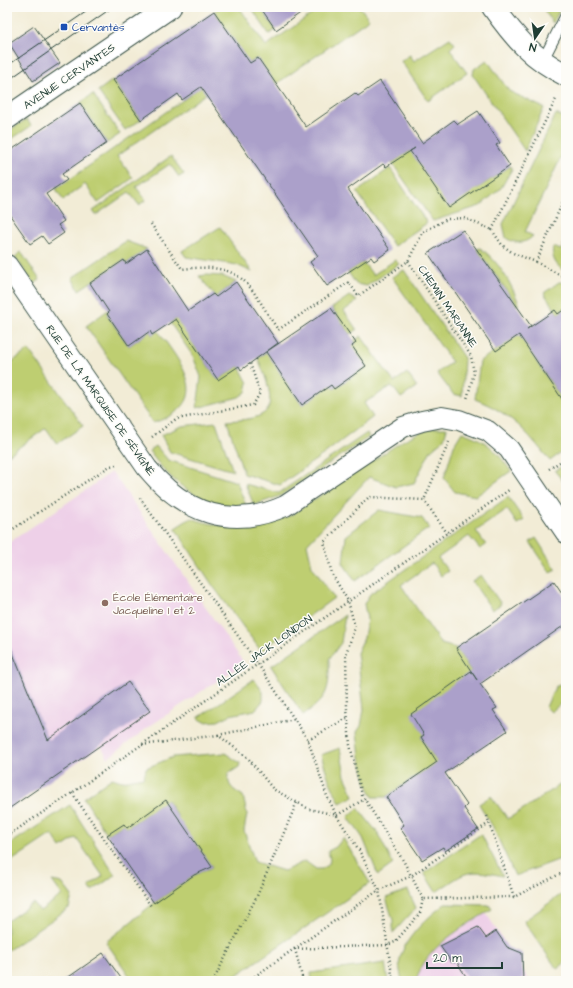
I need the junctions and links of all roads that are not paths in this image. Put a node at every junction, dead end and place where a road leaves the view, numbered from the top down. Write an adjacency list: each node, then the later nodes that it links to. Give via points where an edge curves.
1 (170, 7): 6 (street, AVENUE CERVANTES)
2 (493, 7): 4 (street, via 518,40)
3 (566, 15): 4 (lane)
4 (542, 62): 5 (street)
5 (563, 82)
6 (7, 118)
7 (7, 264): 8 (street, RUE DE LA MARQUISE DE SÉVIGNÉ, via 160,484 190,506 228,517 247,518 268,514 285,506 403,427 442,417 459,420 488,431 500,440)
8 (566, 533)

